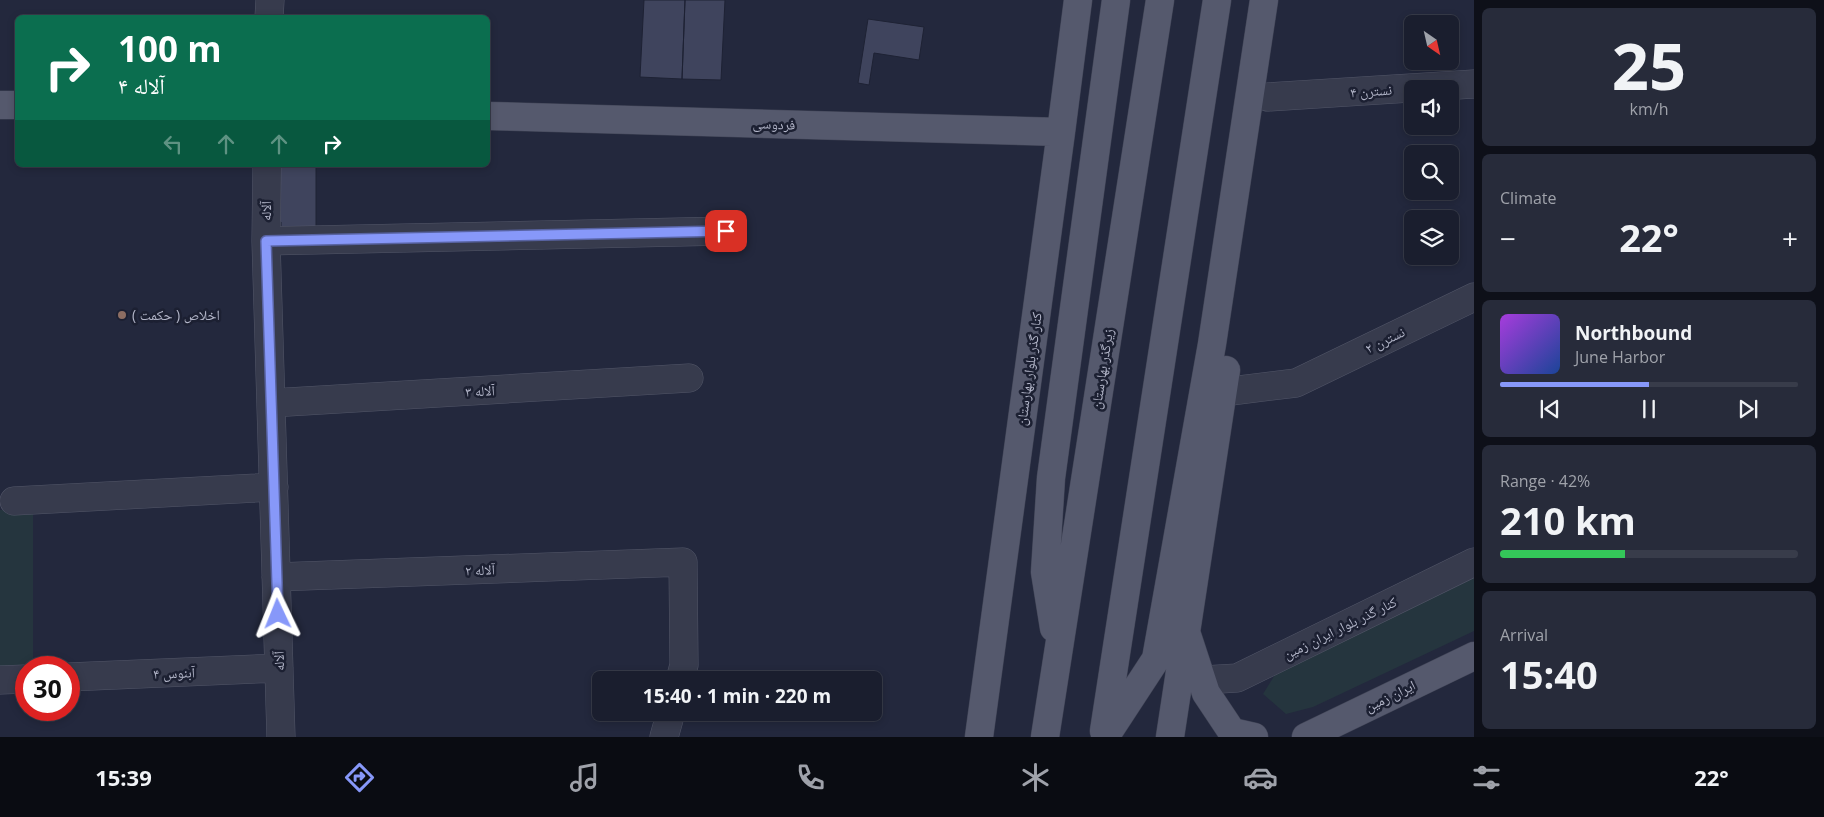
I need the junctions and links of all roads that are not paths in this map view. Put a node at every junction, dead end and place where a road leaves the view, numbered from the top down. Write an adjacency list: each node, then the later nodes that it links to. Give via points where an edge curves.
1 (270, 0): 8 (street)
2 (1078, 0): 14 (main road, کنار گذر بلوار بهارستان)
3 (1116, 0): 27 (main road, via 1051,478 1045,572)
4 (1160, 0): 27 (main road, زیرگذر بهارستان)
5 (1217, 0): 40 (main road)
6 (1264, 0): 40 (main road, via 1212,344 1156,659)
7 (1283, 0): 10 (main road)
8 (269, 15)
9 (1474, 84): 10 (street, نسترن ۴)
10 (1268, 97): 20 (main road)
11 (0, 105): 12 (main road)
12 (15, 105)
13 (490, 116): 14 (main road, فردوسی)
14 (1062, 132): 38 (main road, کنار گذر بلوار بهارستان)
15 (267, 167): 17 (street, آلاله)
16 (726, 231): 17 (street)
17 (266, 241): 21 (street, آلاله)
18 (1474, 297): 20 (street, نسترن ۲, via 1296,383)
19 (689, 378): 21 (street, آلاله ۳)
20 (1223, 392): 26 (main road)
21 (271, 403): 22 (street, آلاله)
22 (274, 487): 23 (street); 25 (street, آلاله)
23 (14, 501)
24 (1474, 562): 34 (street, کنار گذر بلوار ایران زمین, via 1237,678)
25 (276, 577): 29 (street, آلاله); 30 (street, آلاله ۲, via 683,562)
26 (1185, 629): 34 (main road); 41 (main road)
27 (1058, 653): 39 (main road, زیرگذر بهارستان)
28 (1474, 656): 43 (main road, ایران زمین)
29 (279, 668): 31 (street, آبنوس ۴); 36 (street, آلاله)
30 (682, 671)
31 (80, 677)
32 (15, 679): 33 (street)
33 (0, 680)
34 (1202, 680): 42 (main road, via 1206,693 1232,732)
35 (668, 721): 37 (street)
36 (281, 737)
37 (664, 737)
38 (978, 737)
39 (1045, 737)
40 (1104, 737)
41 (1170, 737)
42 (1254, 737)
43 (1306, 737)

